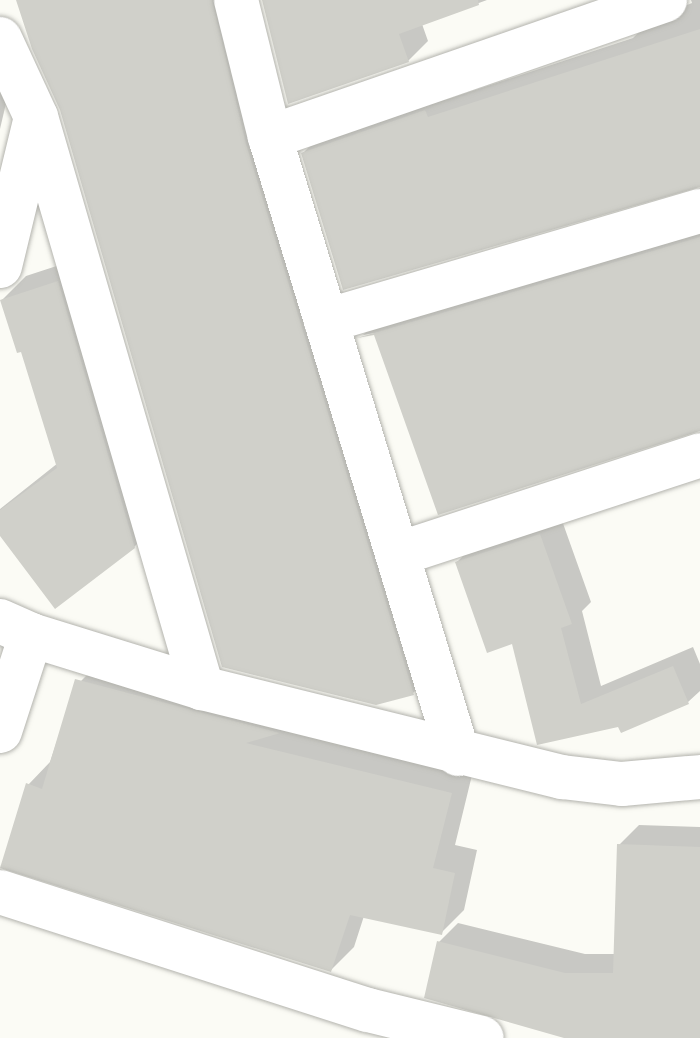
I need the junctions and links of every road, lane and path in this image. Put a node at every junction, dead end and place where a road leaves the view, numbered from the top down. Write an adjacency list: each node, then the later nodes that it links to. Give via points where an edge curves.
1 (236, 0): 5 (street)
2 (665, 0): 5 (street)
3 (0, 39): 4 (street)
4 (36, 117): 7 (street); 12 (street)
5 (270, 137): 8 (street)
6 (700, 211): 8 (street)
7 (0, 266)
8 (326, 321): 10 (street)
9 (700, 455): 10 (street)
10 (398, 554): 14 (street)
11 (16, 628): 12 (street); 13 (street)
12 (202, 688): 14 (street)
13 (0, 731)
14 (458, 754): 15 (street, via 622,784)
15 (700, 777)
16 (0, 892): 17 (street)
17 (366, 1024): 18 (street)
18 (482, 1038)

